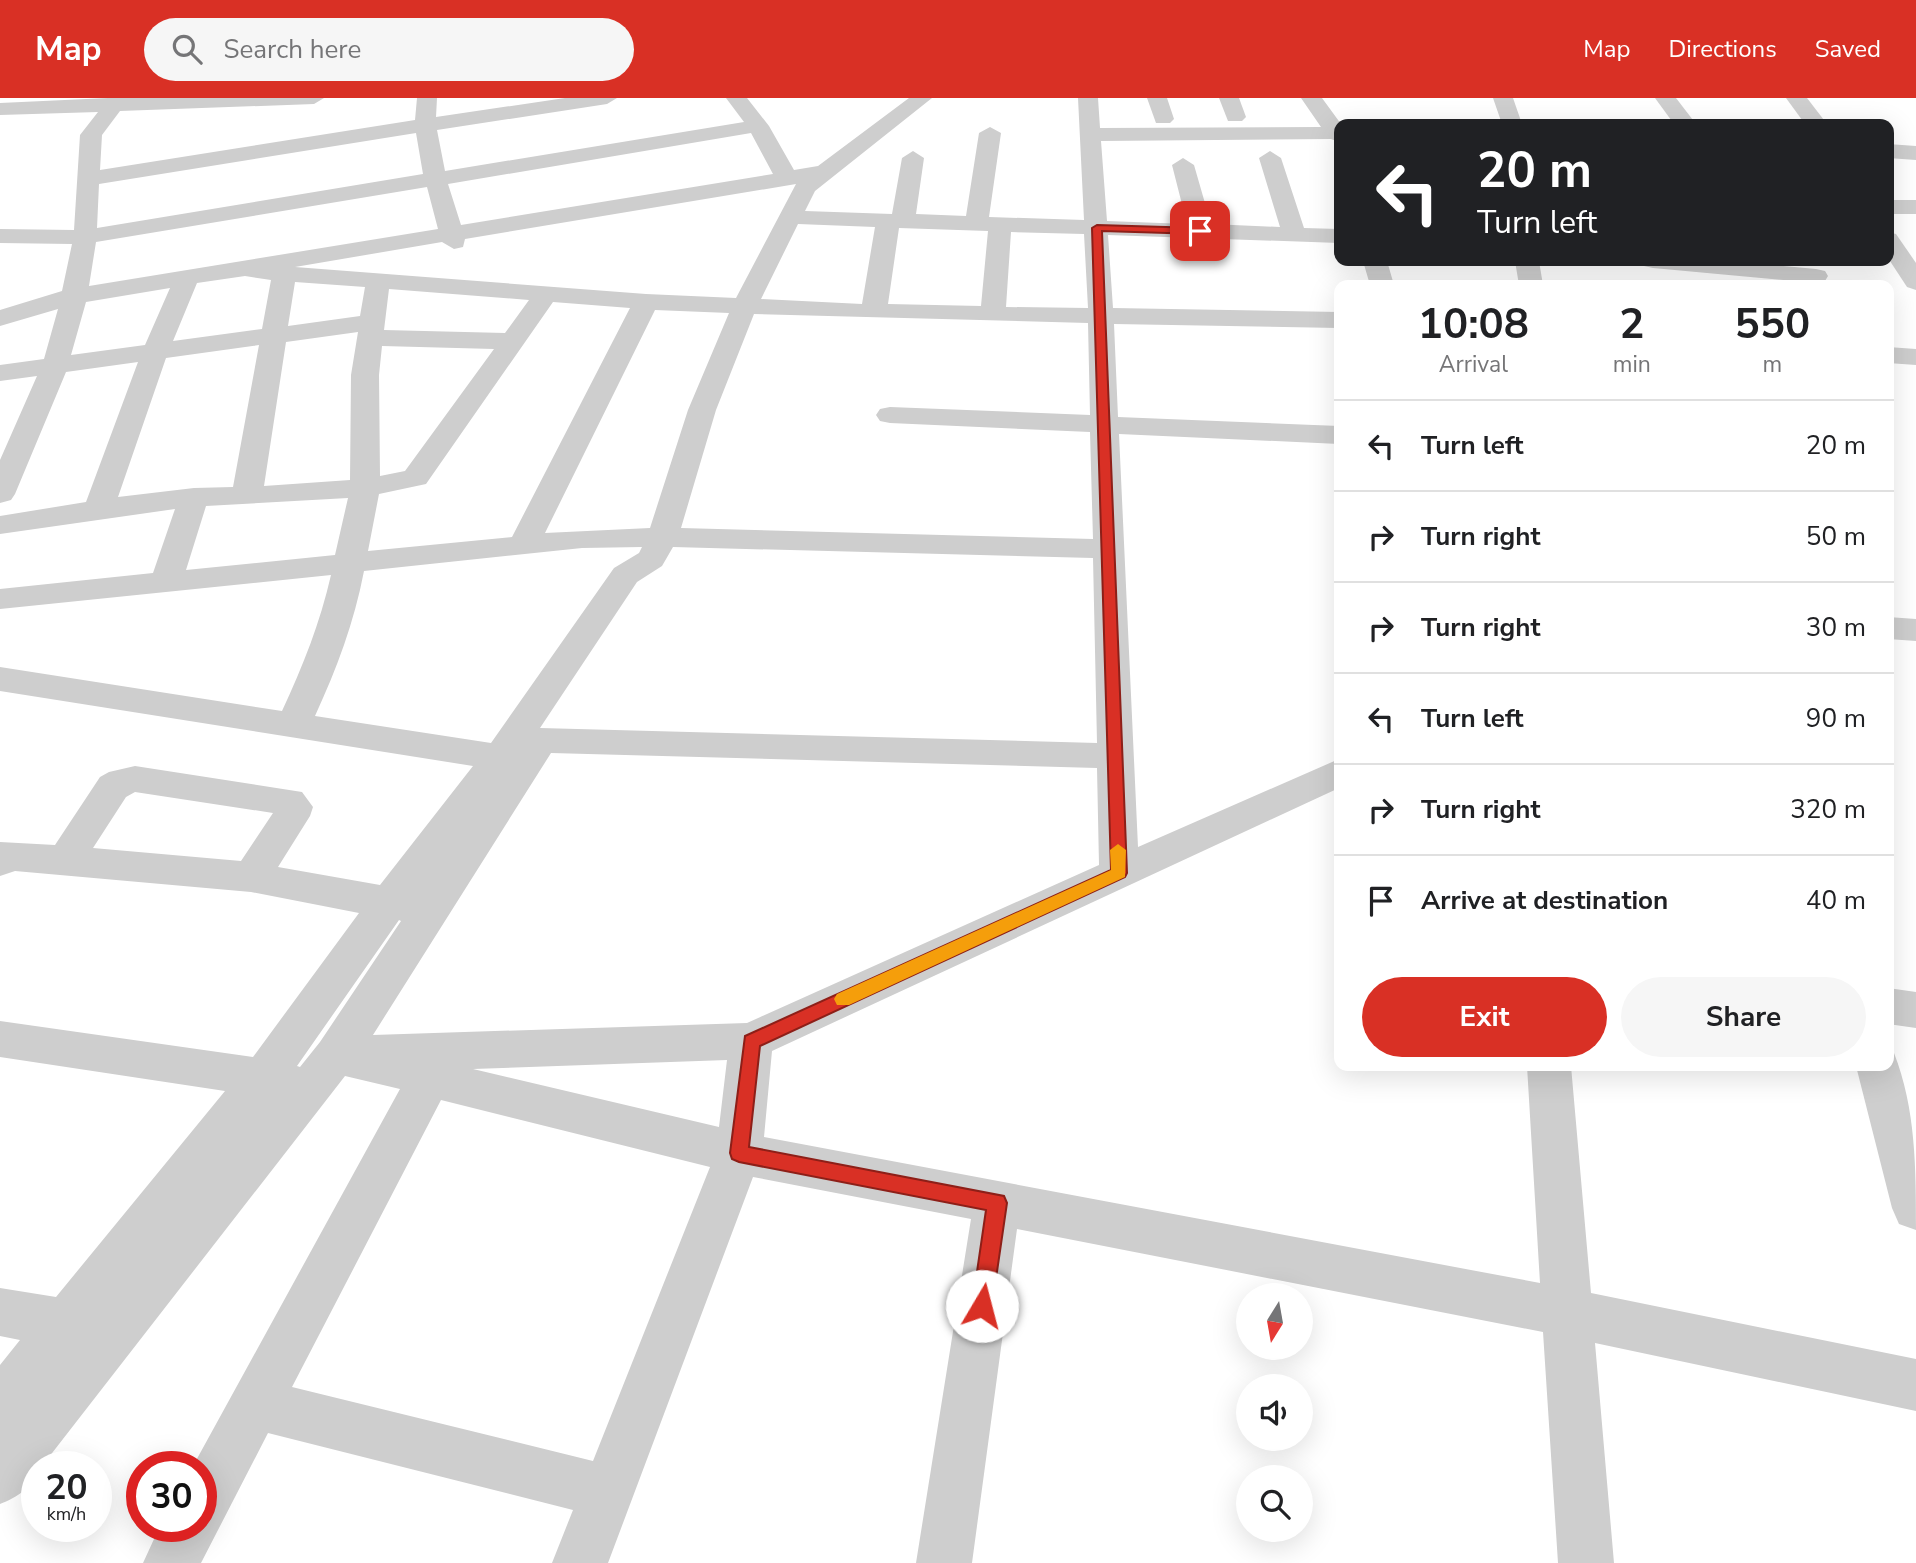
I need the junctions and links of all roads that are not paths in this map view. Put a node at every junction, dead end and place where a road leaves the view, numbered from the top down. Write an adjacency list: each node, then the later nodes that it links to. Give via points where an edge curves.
1 (314, 98): 12 (street)
2 (426, 98): 18 (street)
3 (607, 98): 18 (street)
4 (736, 98): 19 (street)
5 (922, 98): 31 (street, via 884,114)
6 (1088, 98): 23 (street)
7 (1157, 98): 14 (street)
8 (1311, 98): 20 (street)
9 (1503, 98): 15 (street)
10 (1665, 98): 16 (street)
11 (1796, 98): 17 (street)
12 (117, 101): 13 (street); 30 (street, via 91,135)
13 (3, 107)
14 (1163, 119)
15 (1510, 119)
16 (1681, 119)
17 (1812, 119)
18 (425, 125): 29 (street); 30 (street)
19 (758, 126): 29 (street); 31 (street)
20 (1334, 129)
21 (990, 133): 36 (street)
22 (1334, 134): 23 (street)
23 (1092, 135): 37 (street)
24 (1894, 151): 25 (street)
25 (1916, 153)
26 (913, 158): 35 (street)
27 (1269, 158): 39 (street)
28 (1183, 165): 38 (street)
29 (435, 177): 42 (street); 43 (street)
30 (89, 179): 42 (street)
31 (806, 179): 34 (street); 43 (street)
32 (1894, 207): 33 (street)
33 (1916, 208)
34 (788, 217): 35 (street); 55 (street)
35 (895, 221): 36 (street); 56 (street)
36 (988, 224): 37 (street); 57 (street)
37 (1097, 228): 38 (street); 58 (street)
38 (1200, 231): 39 (street)
39 (1294, 234): 41 (street)
40 (0, 236): 42 (street)
41 (1334, 236)
42 (85, 237): 53 (street)
43 (452, 237): 46 (street); 53 (street)
44 (1894, 248): 51 (street)
45 (1730, 266): 48 (street)
46 (254, 271): 47 (street); 50 (street)
47 (284, 274): 49 (street); 62 (street)
48 (1815, 276)
49 (378, 281): 52 (street); 61 (street)
50 (185, 282): 53 (street); 64 (street)
51 (1916, 282)
52 (546, 294): 54 (street); 63 (street)
53 (65, 301): 59 (street); 67 (street)
54 (646, 302): 55 (street); 78 (street)
55 (745, 305): 56 (street); 79 (street, via 702,410)
56 (874, 312): 57 (street)
57 (993, 314): 58 (street)
58 (1101, 316): 60 (street); 70 (street)
59 (0, 318)
60 (1334, 320)
61 (371, 330): 62 (street); 63 (street); 72 (street, via 365,375)
62 (274, 337): 64 (street); 74 (street)
63 (512, 341): 72 (street, via 415,478)
64 (154, 354): 67 (street); 76 (street)
65 (1894, 355): 66 (street)
66 (1916, 357)
67 (55, 366): 68 (street); 73 (street)
68 (0, 373)
69 (890, 415): 70 (street)
70 (1104, 422): 71 (street); 80 (street)
71 (1334, 435)
72 (365, 488): 74 (street); 81 (street)
73 (0, 494)
74 (247, 496): 75 (street)
75 (194, 497): 76 (street); 82 (street)
76 (99, 509): 77 (street)
77 (0, 525)
78 (523, 545): 79 (street, via 582,539); 81 (street)
79 (657, 548): 80 (street); 88 (street, via 655,577)
80 (1108, 549): 89 (street)
81 (350, 564): 82 (street); 87 (street, via 324,658)
82 (167, 580): 83 (street)
83 (0, 599)
84 (1894, 628): 85 (street)
85 (1916, 630)
86 (0, 679): 87 (street)
87 (292, 727): 88 (street)
88 (523, 753): 89 (street); 95 (street)
89 (1115, 756): 93 (street)
90 (1334, 774): 93 (street)
91 (0, 861): 92 (street, via 5,855)
92 (64, 862): 94 (street); 94 (street, via 113,787 135,779 289,802 294,807 291,816)
93 (1119, 873): 99 (street)
94 (251, 877): 95 (street)
95 (409, 907): 100 (street); 103 (street)
96 (1894, 1007): 97 (street)
97 (1916, 1010)
98 (0, 1039): 103 (street)
99 (751, 1041): 100 (street); 105 (street)
100 (323, 1071): 103 (street); 104 (street); 111 (street)
101 (1549, 1071): 109 (street)
102 (1879, 1071): 107 (street)
103 (264, 1077): 110 (street)
104 (429, 1078): 105 (street); 113 (street)
105 (739, 1153): 106 (street); 117 (street)
106 (997, 1203): 109 (street); 121 (street)
107 (1916, 1208)
108 (0, 1312): 110 (street)
109 (1566, 1312): 112 (street); 122 (street)
110 (67, 1324): 111 (street); 114 (street)
111 (116, 1332): 116 (street)
112 (1916, 1385)
113 (256, 1404): 115 (street); 117 (street)
114 (0, 1406)
115 (217, 1476)
116 (0, 1477)
117 (608, 1492): 120 (street)
118 (182, 1542): 119 (street)
119 (171, 1563)
120 (580, 1563)
121 (944, 1563)
122 (1586, 1563)

